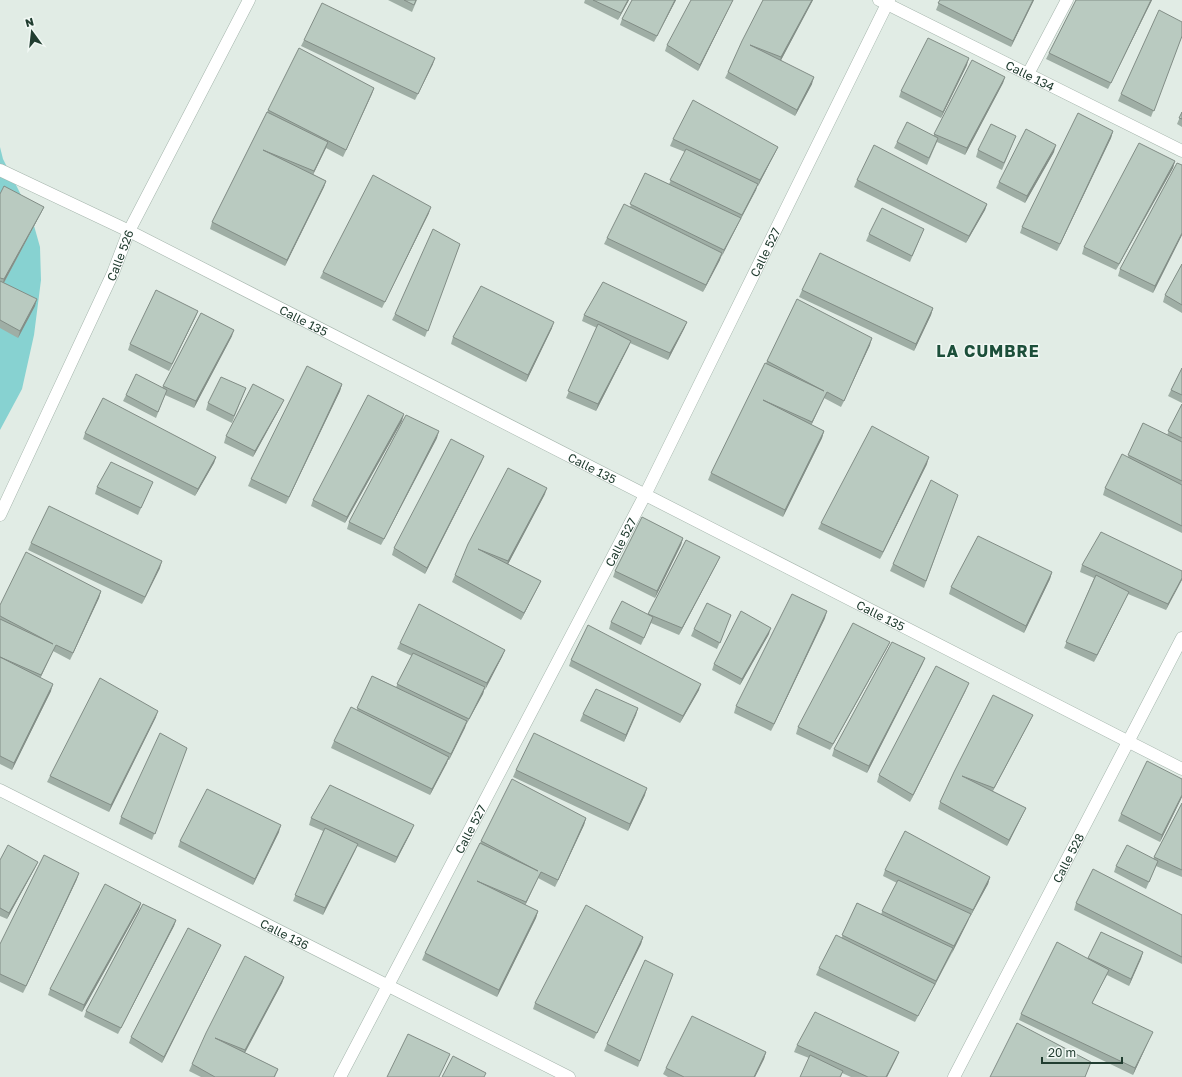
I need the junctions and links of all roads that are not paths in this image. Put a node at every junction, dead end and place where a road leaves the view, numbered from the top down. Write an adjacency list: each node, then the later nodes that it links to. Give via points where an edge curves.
1 (249, 0): 7 (street, Calle 526)
2 (1067, 0): 4 (street)
3 (885, 1): 4 (street, Calle 134); 8 (street, Calle 527)
4 (1028, 74): 5 (street, Calle 134)
5 (1182, 150)
6 (0, 170): 7 (street, Calle 135)
7 (129, 231): 8 (street, Calle 135); 9 (street, Calle 526, via 113,273)
8 (645, 496): 11 (street, Calle 135); 14 (street, Calle 527)
9 (0, 515)
10 (1182, 638): 11 (street, Calle 528)
11 (1129, 742): 12 (street, Calle 135); 17 (street, Calle 528)
12 (1182, 769)
13 (0, 790): 14 (street, Calle 136)
14 (387, 985): 15 (street, Calle 527); 16 (street, Calle 136)
15 (340, 1077)
16 (569, 1077)
17 (954, 1077)

